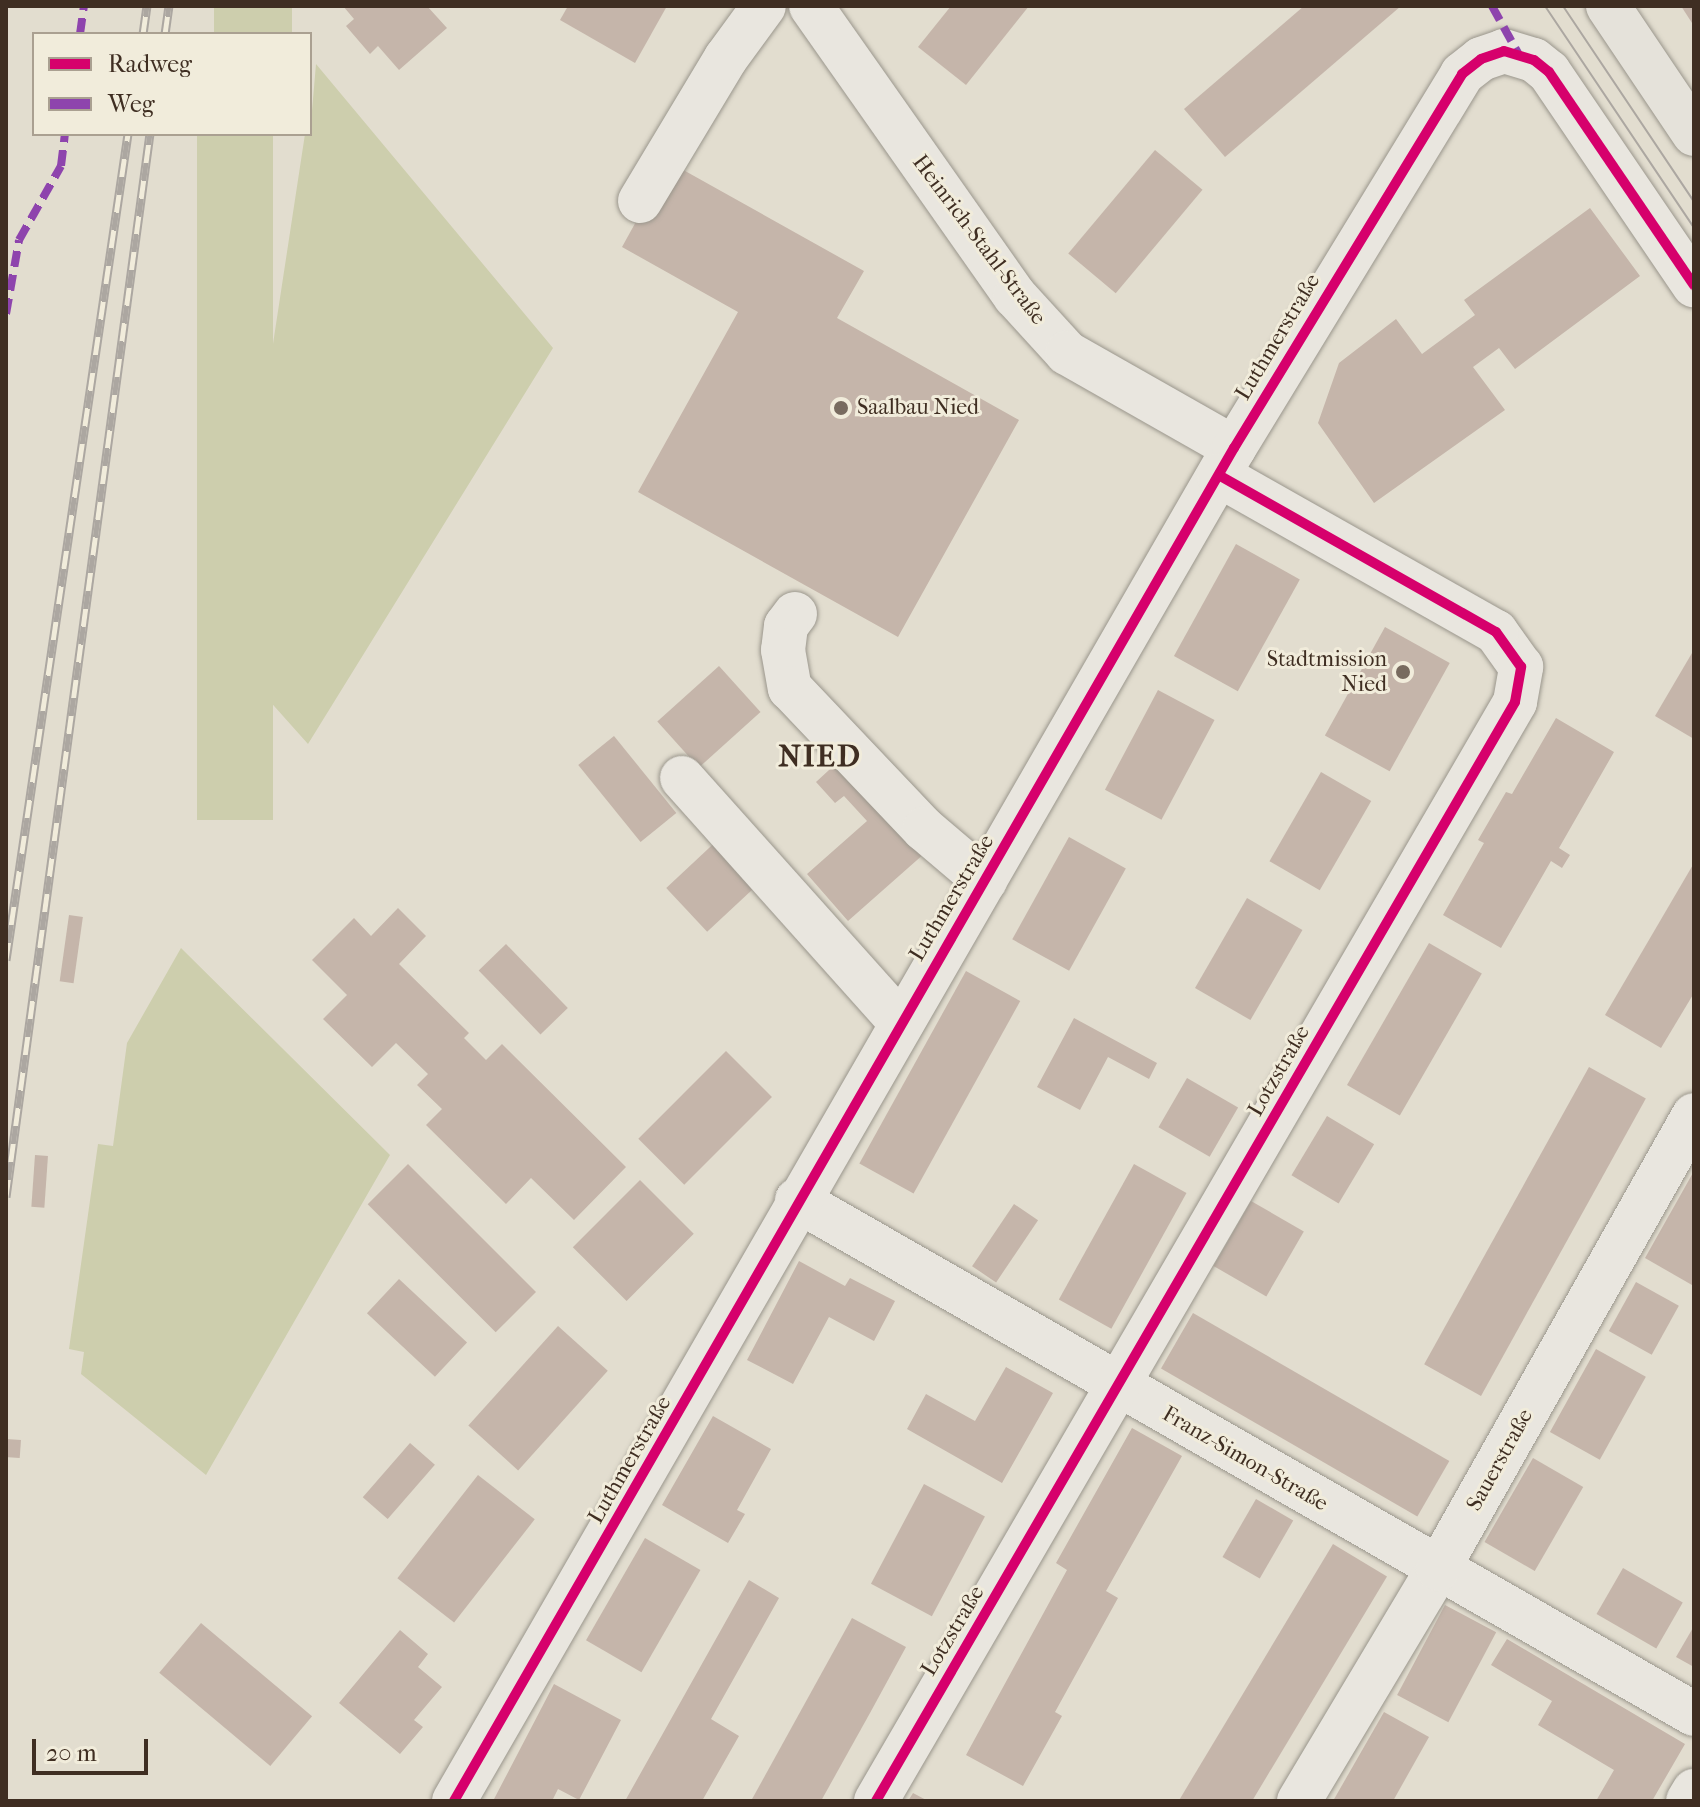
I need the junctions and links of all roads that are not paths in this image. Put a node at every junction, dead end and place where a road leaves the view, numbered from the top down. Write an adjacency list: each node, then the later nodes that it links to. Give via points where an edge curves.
1 (764, 6): 5 (street, via 726,58)
2 (811, 6): 7 (street, Heinrich-Stahl-Straße, via 1031,315 1067,353)
3 (1608, 6): 4 (main road)
4 (1694, 134)
5 (640, 201)
6 (1694, 285): 7 (street, Luthmerstraße, via 1549,72 1518,53 1481,59 1462,74)
7 (1227, 462): 10 (street, Luthmerstraße); 14 (street, Lotzstraße, via 1496,632 1521,667 1515,702)
8 (795, 614): 10 (street, via 786,626 783,650 790,688 924,829)
9 (682, 778): 11 (street)
10 (985, 881): 11 (street, Luthmerstraße)
11 (901, 1023): 13 (street, Luthmerstraße)
12 (1694, 1115): 15 (street, Sauerstraße)
13 (797, 1200): 14 (street, Franz-Simon-Straße); 18 (street, Luthmerstraße, via 677,1420)
14 (1120, 1388): 15 (street, Franz-Simon-Straße); 19 (street, Lotzstraße)
15 (1438, 1569): 16 (street, Franz-Simon-Straße); 20 (street, Sauerstraße)
16 (1694, 1714)
17 (1694, 1791): 21 (street)
18 (454, 1801)
19 (876, 1801)
20 (1299, 1801)
21 (1688, 1801)

